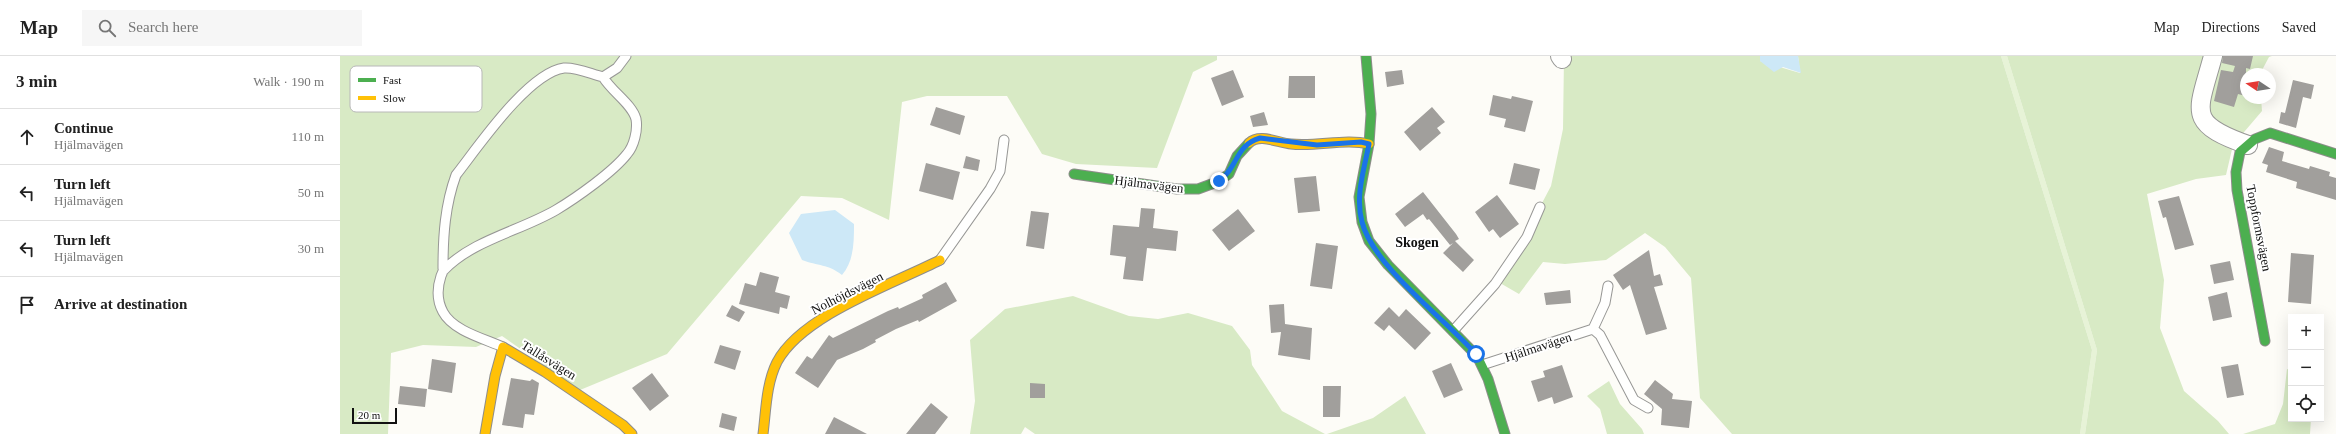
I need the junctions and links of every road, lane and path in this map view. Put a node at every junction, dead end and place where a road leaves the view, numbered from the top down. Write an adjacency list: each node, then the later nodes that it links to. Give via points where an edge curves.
1 (626, 56): 4 (lane, via 617,68)
2 (1366, 56): 6 (street, via 1371,114)
3 (2213, 56): 7 (street, via 2201,107 2204,121 2216,133)
4 (603, 77): 12 (lane, via 565,68 550,73 522,94 456,175 450,190 445,220 442,257); 12 (lane, via 614,92 633,109 636,121 635,137 628,154 606,174 556,210 472,250 454,260)
5 (1004, 140): 11 (lane, via 1000,171)
6 (1369, 144): 9 (street, Hjälmavägen, via 1361,142 1317,145 1255,140 1243,147 1229,174 1198,189 1177,190); 15 (street, via 1359,196 1362,222 1369,241 1396,274)
7 (2248, 145): 8 (street, Toppformsvägen, via 2270,133); 16 (street, Toppformsvägen, via 2240,152 2236,172 2237,190)
8 (2336, 154)
9 (1074, 174)
10 (1540, 207): 15 (lane, via 1527,237 1495,284)
11 (940, 260): 22 (street, Nolhöjdsvägen, via 834,312 810,326 784,350 768,396)
12 (444, 270): 17 (lane, via 438,290 443,313 453,323)
13 (1608, 286): 14 (lane, via 1605,303)
14 (1594, 330): 18 (lane, Hjälmavägen); 19 (lane, via 1600,335 1634,400)
15 (1453, 331): 18 (street, via 1477,356)
16 (2265, 341)
17 (503, 347): 20 (street, Tallåsvägen); 21 (street, Tallåsvägen, via 545,372 623,425)
18 (1482, 365): 23 (street)
19 (1648, 408)
20 (484, 434)
21 (632, 434)
22 (763, 434)
23 (1504, 434)

